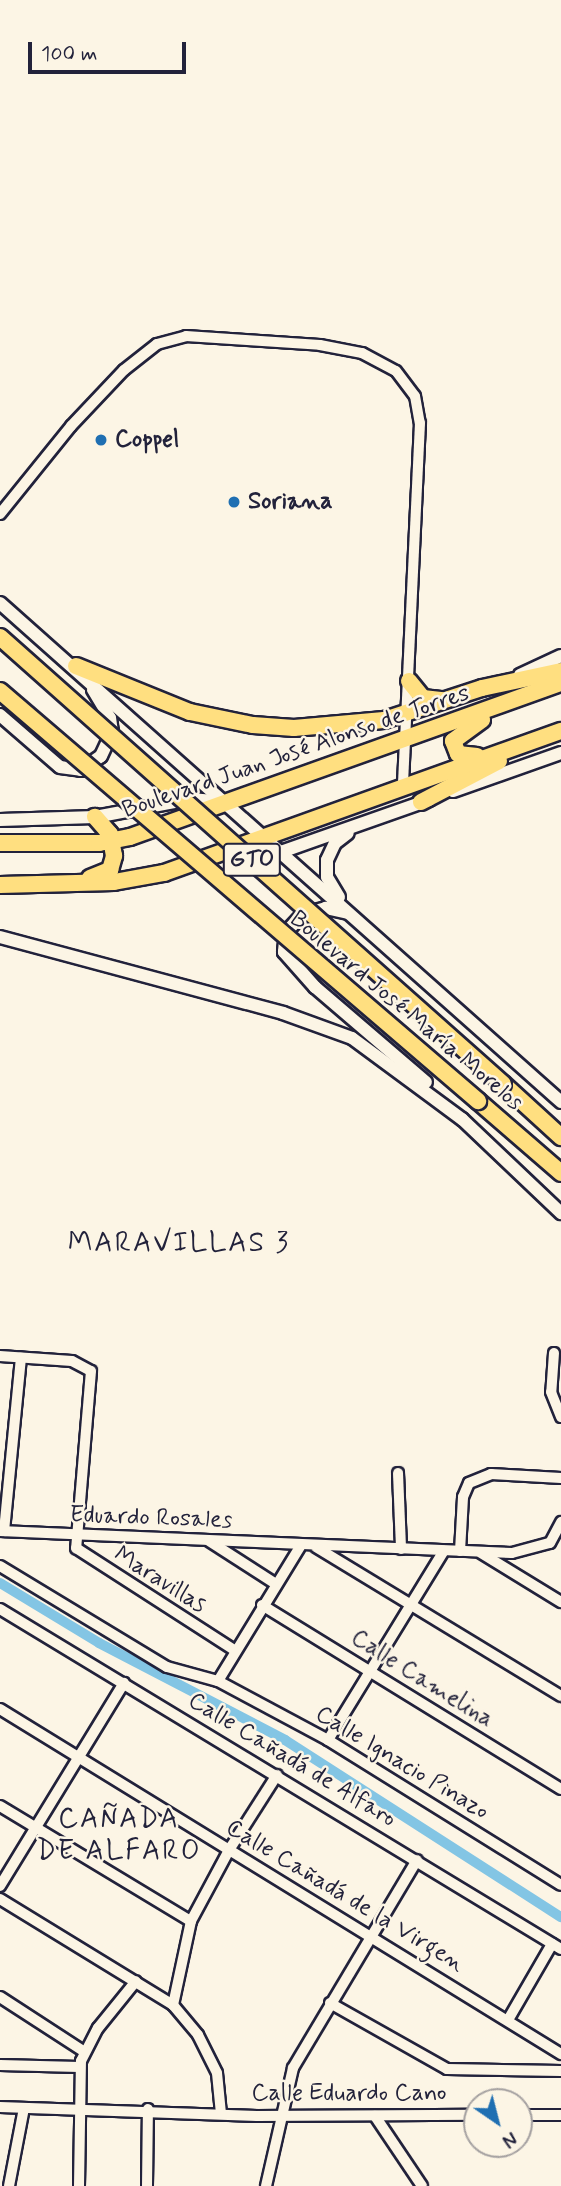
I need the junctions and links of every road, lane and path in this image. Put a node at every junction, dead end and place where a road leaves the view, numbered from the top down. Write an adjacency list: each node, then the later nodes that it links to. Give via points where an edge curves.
1 (0, 514): 7 (street, via 71,426 124,370 157,344 186,336 215,336 362,353 396,370 419,409)
2 (0, 603): 5 (street)
3 (0, 637): 34 (main road, Boulevard José María Morelos / GTO, bridge)
4 (561, 656): 8 (street)
5 (76, 666): 12 (main road, via 158,701 253,725 332,728); 13 (street, via 110,718 108,746 93,764 81,769 60,766); 20 (street)
6 (561, 671): 8 (main road)
7 (409, 681): 11 (main road, via 423,698); 12 (street)
8 (507, 681): 11 (main road)
9 (561, 684): 15 (main road, Boulevard Juan José Alonso de Torres); 18 (main road, via 468,726 453,741 461,756)
10 (0, 691): 35 (main road, Boulevard José María Morelos / GTO, bridge)
11 (449, 700): 12 (main road)
12 (407, 714): 15 (street)
13 (0, 715)
14 (561, 730): 16 (main road)
15 (405, 738): 19 (street); 20 (main road, Boulevard Juan José Alonso de Torres)
16 (539, 739): 18 (main road); 21 (main road)
17 (561, 753): 21 (street)
18 (494, 755): 19 (main road)
19 (403, 786): 25 (main road)
20 (226, 803): 22 (street, via 172,801); 25 (street); 26 (main road, Boulevard Juan José Alonso de Torres)
21 (421, 803): 24 (street)
22 (95, 817): 23 (street); 26 (main road)
23 (0, 820)
24 (361, 824): 28 (street); 30 (street, via 335,843 327,860 332,887)
25 (263, 837): 28 (street); 29 (main road, via 138,880)
26 (113, 841): 27 (main road, Boulevard Juan José Alonso de Torres); 29 (main road, via 113,863 98,877)
27 (0, 843)
28 (281, 852): 30 (street)
29 (0, 884)
30 (352, 914): 32 (street); 33 (street, via 326,908 303,914 286,932 284,952 315,987 404,1062)
31 (0, 937): 33 (street, via 328,1026 378,1054)
32 (561, 1102)
33 (462, 1119): 36 (street)
34 (561, 1137)
35 (561, 1173)
36 (561, 1213)
37 (554, 1353): 40 (street, via 551,1392)
38 (0, 1356): 39 (street)
39 (21, 1358): 44 (street); 45 (street, via 72,1361 88,1367 92,1383)
40 (561, 1417)
41 (398, 1473): 49 (street)
42 (561, 1478): 51 (street, via 491,1474 469,1483 463,1497)
43 (561, 1522): 52 (street, Eduardo Rosales, via 550,1543 542,1548)
44 (2, 1531): 45 (street, Eduardo Rosales)
45 (76, 1536): 46 (street, Eduardo Rosales); 61 (street, Maravillas, via 81,1554)
46 (208, 1540): 47 (street, Eduardo Rosales); 54 (street)
47 (301, 1545): 48 (street, Eduardo Rosales); 54 (street)
48 (315, 1546): 49 (street, Eduardo Rosales); 59 (street)
49 (401, 1549): 50 (street, Eduardo Rosales)
50 (444, 1550): 51 (street, Eduardo Rosales); 59 (street)
51 (460, 1551): 52 (street, Eduardo Rosales)
52 (480, 1552): 55 (street)
53 (0, 1566): 63 (street, Calle Ignacio Pinazo, via 167,1667)
54 (276, 1584): 58 (street)
55 (548, 1594): 56 (street); 57 (street)
56 (561, 1594)
57 (561, 1602)
58 (262, 1605): 61 (street); 62 (street, Calle Camelina)
59 (410, 1607): 62 (street); 65 (street)
60 (0, 1609): 64 (street, Calle Cañadá de Alfaro)
61 (234, 1650): 63 (street)
62 (372, 1672): 67 (street); 70 (street, Calle Camelina)
63 (218, 1681): 67 (street, Calle Ignacio Pinazo)
64 (124, 1683): 68 (street); 69 (street, Calle Cañadá de Alfaro)
65 (561, 1696)
66 (0, 1709): 68 (street, Calle Cañadá de la Virgen)
67 (328, 1741): 75 (street, Calle Ignacio Pinazo)
68 (78, 1757): 72 (street); 73 (street, Calle Cañadá de la Virgen)
69 (277, 1775): 73 (street); 74 (street, Calle Cañadá de Alfaro)
70 (561, 1789)
71 (0, 1805): 72 (street)
72 (36, 1827): 76 (street); 78 (street)
73 (229, 1850): 78 (street); 79 (street, Calle Cañadá de la Virgen)
74 (417, 1860): 79 (street); 80 (street, Calle Cañadá de Alfaro)
75 (561, 1885)
76 (0, 1886)
77 (0, 1899): 81 (street)
78 (191, 1921): 84 (street)
79 (370, 1934): 83 (street); 85 (street, Calle Cañadá de la Virgen)
80 (557, 1947): 85 (street)
81 (136, 1981): 84 (street); 86 (street)
82 (0, 1997): 86 (street)
83 (330, 2003): 90 (street, via 447,2069); 96 (street, via 293,2068)
84 (173, 2005): 95 (street, via 211,2058 219,2082)
85 (508, 2020): 87 (street, Calle Cañadá de la Virgen)
86 (83, 2052): 89 (street)
87 (561, 2054)
88 (0, 2066): 89 (street)
89 (79, 2067): 93 (street)
90 (561, 2071)
91 (0, 2107): 92 (street, Calle Eduardo Cano)
92 (24, 2108): 93 (street, Calle Eduardo Cano); 101 (street)
93 (82, 2108): 94 (street, Calle Eduardo Cano); 102 (street)
94 (148, 2109): 95 (street, Calle Eduardo Cano); 103 (street)
95 (221, 2114): 96 (street, Calle Eduardo Cano)
96 (284, 2115): 100 (street, Calle Eduardo Cano); 104 (street)
97 (463, 2115): 100 (street, Calle Eduardo Cano)
98 (533, 2115): 99 (street)
99 (561, 2115)
100 (375, 2116): 105 (street)
101 (9, 2186)
102 (79, 2186)
103 (147, 2186)
104 (266, 2186)
105 (422, 2186)

